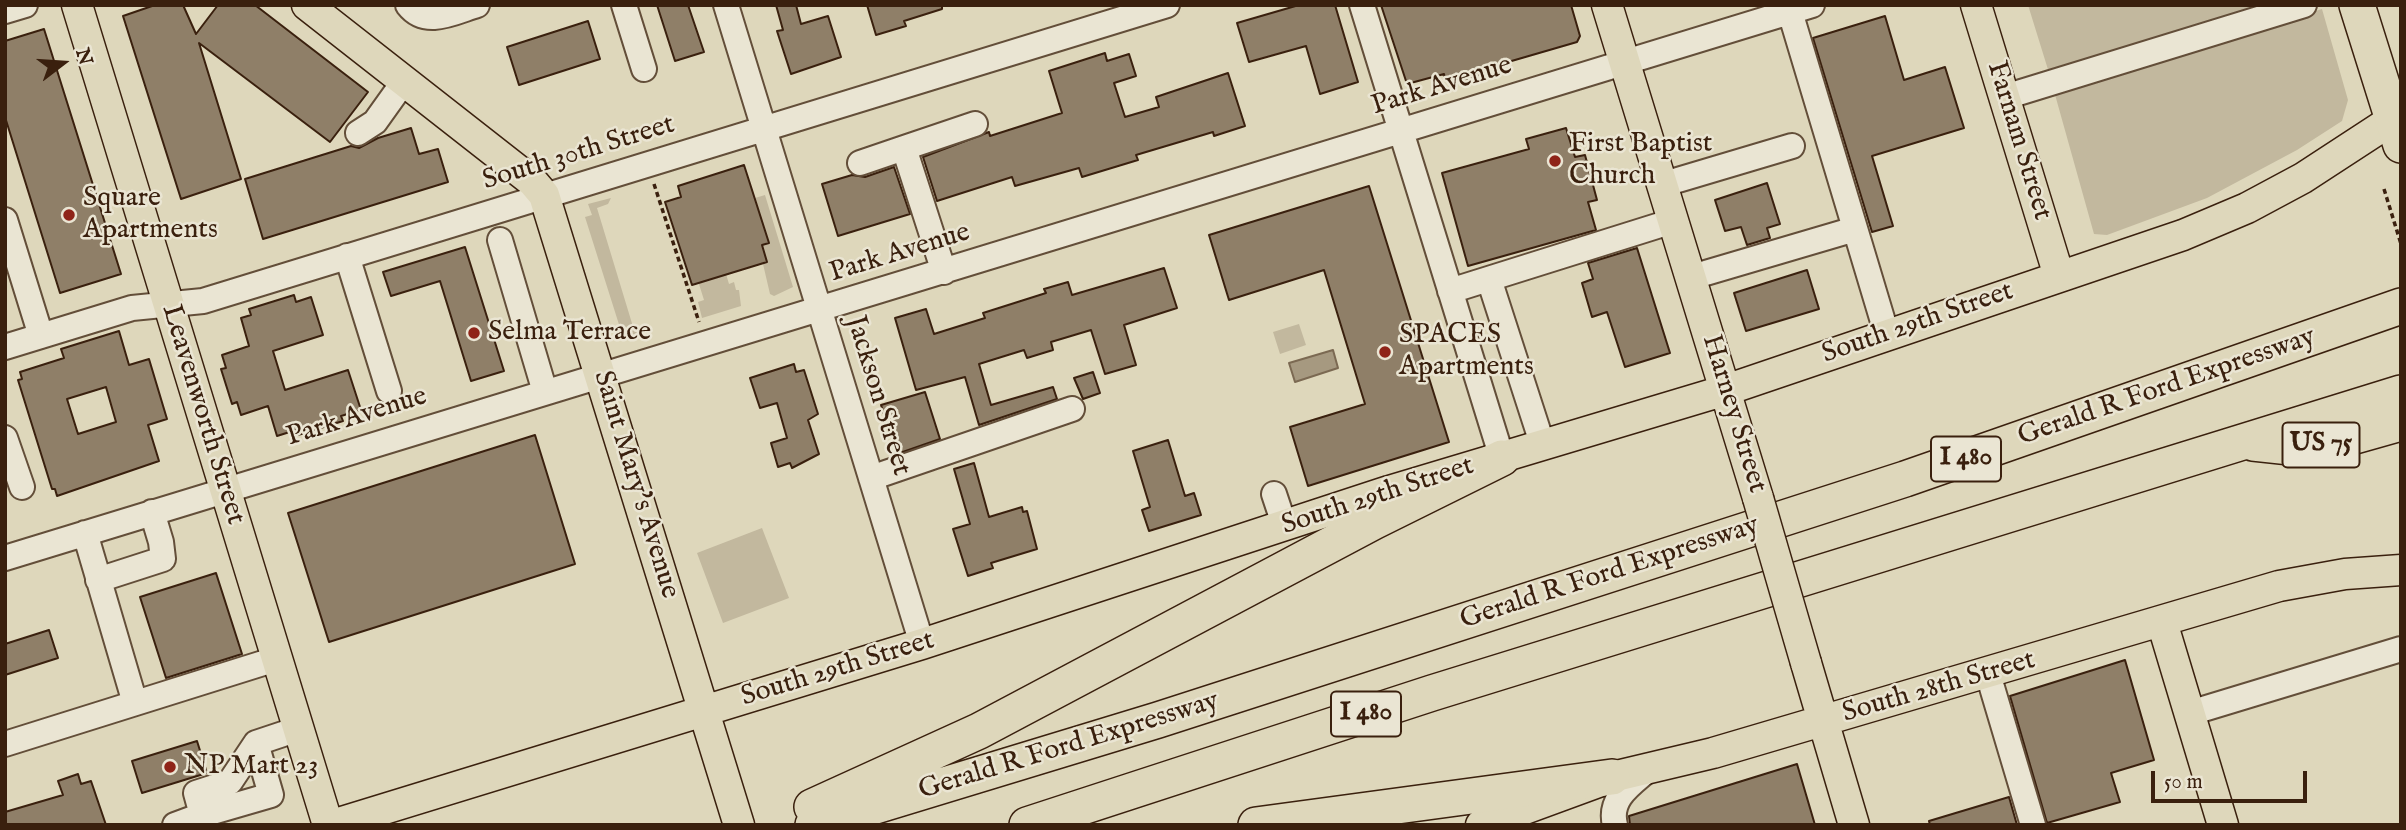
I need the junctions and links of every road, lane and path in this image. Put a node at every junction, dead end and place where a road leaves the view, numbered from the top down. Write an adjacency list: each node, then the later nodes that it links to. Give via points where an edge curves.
1 (25, 5): 15 (street)
2 (77, 5): 44 (main road, Leavenworth Street)
3 (307, 5): 18 (main road, Saint Mary's Avenue)
4 (408, 5): 5 (street, via 415,15 429,18)
5 (477, 5)
6 (624, 5): 17 (street)
7 (726, 5): 22 (street, Jackson Street)
8 (1167, 5): 22 (street, South 30th Street)
9 (1362, 5): 23 (street)
10 (1607, 5): 16 (main road, Harney Street)
11 (1976, 5): 19 (main road, Farnam Street)
12 (2304, 5): 19 (street)
13 (2357, 5): 21 (highway)
14 (1797, 7): 16 (street, Park Avenue); 34 (street)
15 (5, 11)
16 (1625, 62): 23 (street, Park Avenue); 29 (main road, Harney Street)
17 (644, 69)
18 (405, 80): 24 (street, via 375,121); 31 (main road, Saint Mary's Avenue, via 534,181)
19 (2005, 97): 39 (main road, Farnam Street)
20 (975, 124): 26 (street)
21 (2398, 126): 39 (main road, South 29th Street, via 2247,208 2183,235)
22 (764, 130): 31 (street, South 30th Street); 46 (street, Jackson Street)
23 (1401, 131): 38 (street, Park Avenue); 42 (street)
24 (358, 134)
25 (1792, 146): 29 (street)
26 (904, 148): 27 (street); 38 (street)
27 (860, 163)
28 (653, 180): 47 (path)
29 (1661, 185): 33 (main road, Harney Street)
30 (2384, 189): 36 (path)
31 (544, 195): 37 (street, South 30th Street); 52 (main road, Saint Mary's Avenue)
32 (5, 220): 49 (street)
33 (1673, 221): 40 (main road, Harney Street); 41 (street)
34 (1855, 229): 40 (street); 48 (street)
35 (500, 240): 55 (street)
36 (2401, 244)
37 (347, 256): 44 (street, South 30th Street, via 203,301); 54 (street)
38 (944, 272): 46 (street, Park Avenue)
39 (2059, 276): 48 (main road, South 29th Street)
40 (1692, 277): 53 (main road, Harney Street)
41 (1489, 279): 42 (street); 61 (street)
42 (1450, 291): 62 (street)
43 (2401, 292): 51 (highway)
44 (168, 304): 49 (street, South 30th Street, via 132,308); 65 (main road, Leavenworth Street)
45 (2401, 306): 51 (highway, Gerald R Ford Expressway / I 480)
46 (820, 310): 52 (street, Park Avenue); 63 (street, Jackson Street)
47 (699, 322)
48 (1886, 335): 53 (main road, South 29th Street)
49 (40, 336): 50 (street, South 30th Street)
50 (5, 347)
51 (2234, 364): 92 (highway, Gerald R Ford Expressway / I 480, via 1878,488 1158,720)
52 (602, 375): 55 (street, Park Avenue); 79 (main road, Saint Mary's Avenue)
53 (1726, 390): 61 (main road, South 29th Street); 81 (main road, Harney Street, bridge)
54 (389, 391)
55 (545, 392): 65 (street, Park Avenue)
56 (2401, 393): 60 (highway, Gerald R Ford Expressway / I 480)
57 (1072, 409): 63 (street)
58 (2401, 423): 60 (highway, US 75, via 2309,449)
59 (5, 438): 64 (street)
60 (2239, 442): 93 (highway, Gerald R Ford Expressway / I 480, via 1433,692)
61 (1543, 446): 62 (main road, South 29th Street)
62 (1502, 458): 68 (main road, South 29th Street); 91 (highway, via 979,731 814,806)
63 (871, 478): 74 (street, Jackson Street)
64 (22, 487)
65 (225, 489): 67 (street, Park Avenue); 76 (main road, Leavenworth Street)
66 (1275, 494): 68 (street)
67 (152, 512): 69 (street, Park Avenue); 72 (street, via 163,559)
68 (1285, 527): 74 (main road, South 29th Street)
69 (85, 533): 70 (street, Park Avenue); 72 (street)
70 (5, 558)
71 (2401, 569): 73 (main road, South 28th Street, via 2279,586)
72 (98, 580): 78 (street)
73 (2162, 622): 77 (main road, South 28th Street); 80 (main road)
74 (922, 644): 79 (main road, South 29th Street)
75 (2401, 649): 80 (street)
76 (276, 659): 78 (street); 82 (main road, Leavenworth Street)
77 (1988, 674): 81 (main road, South 28th Street); 98 (street)
78 (135, 703): 84 (street)
79 (705, 712): 89 (main road, South 29th Street); 90 (main road, Saint Mary's Avenue)
80 (2190, 713): 99 (main road)
81 (1824, 721): 85 (main road, South 28th Street); 97 (main road, Harney Street)
82 (298, 729): 83 (street); 89 (main road, Leavenworth Street)
83 (256, 743): 87 (street, via 230,782 196,793); 87 (street, via 271,795)
84 (5, 744)
85 (1650, 768): 86 (main road, South 28th Street); 96 (street, via 1619,795 1612,813)
86 (1612, 777): 94 (highway); 95 (main road, South 28th Street)
87 (202, 815): 88 (street)
88 (175, 825)
89 (330, 825)
90 (739, 825)
91 (789, 825)
92 (813, 825)
93 (1027, 825)
94 (1256, 825)
95 (1481, 825)
96 (1615, 825)
97 (1854, 825)
98 (2033, 825)
99 (2223, 825)

